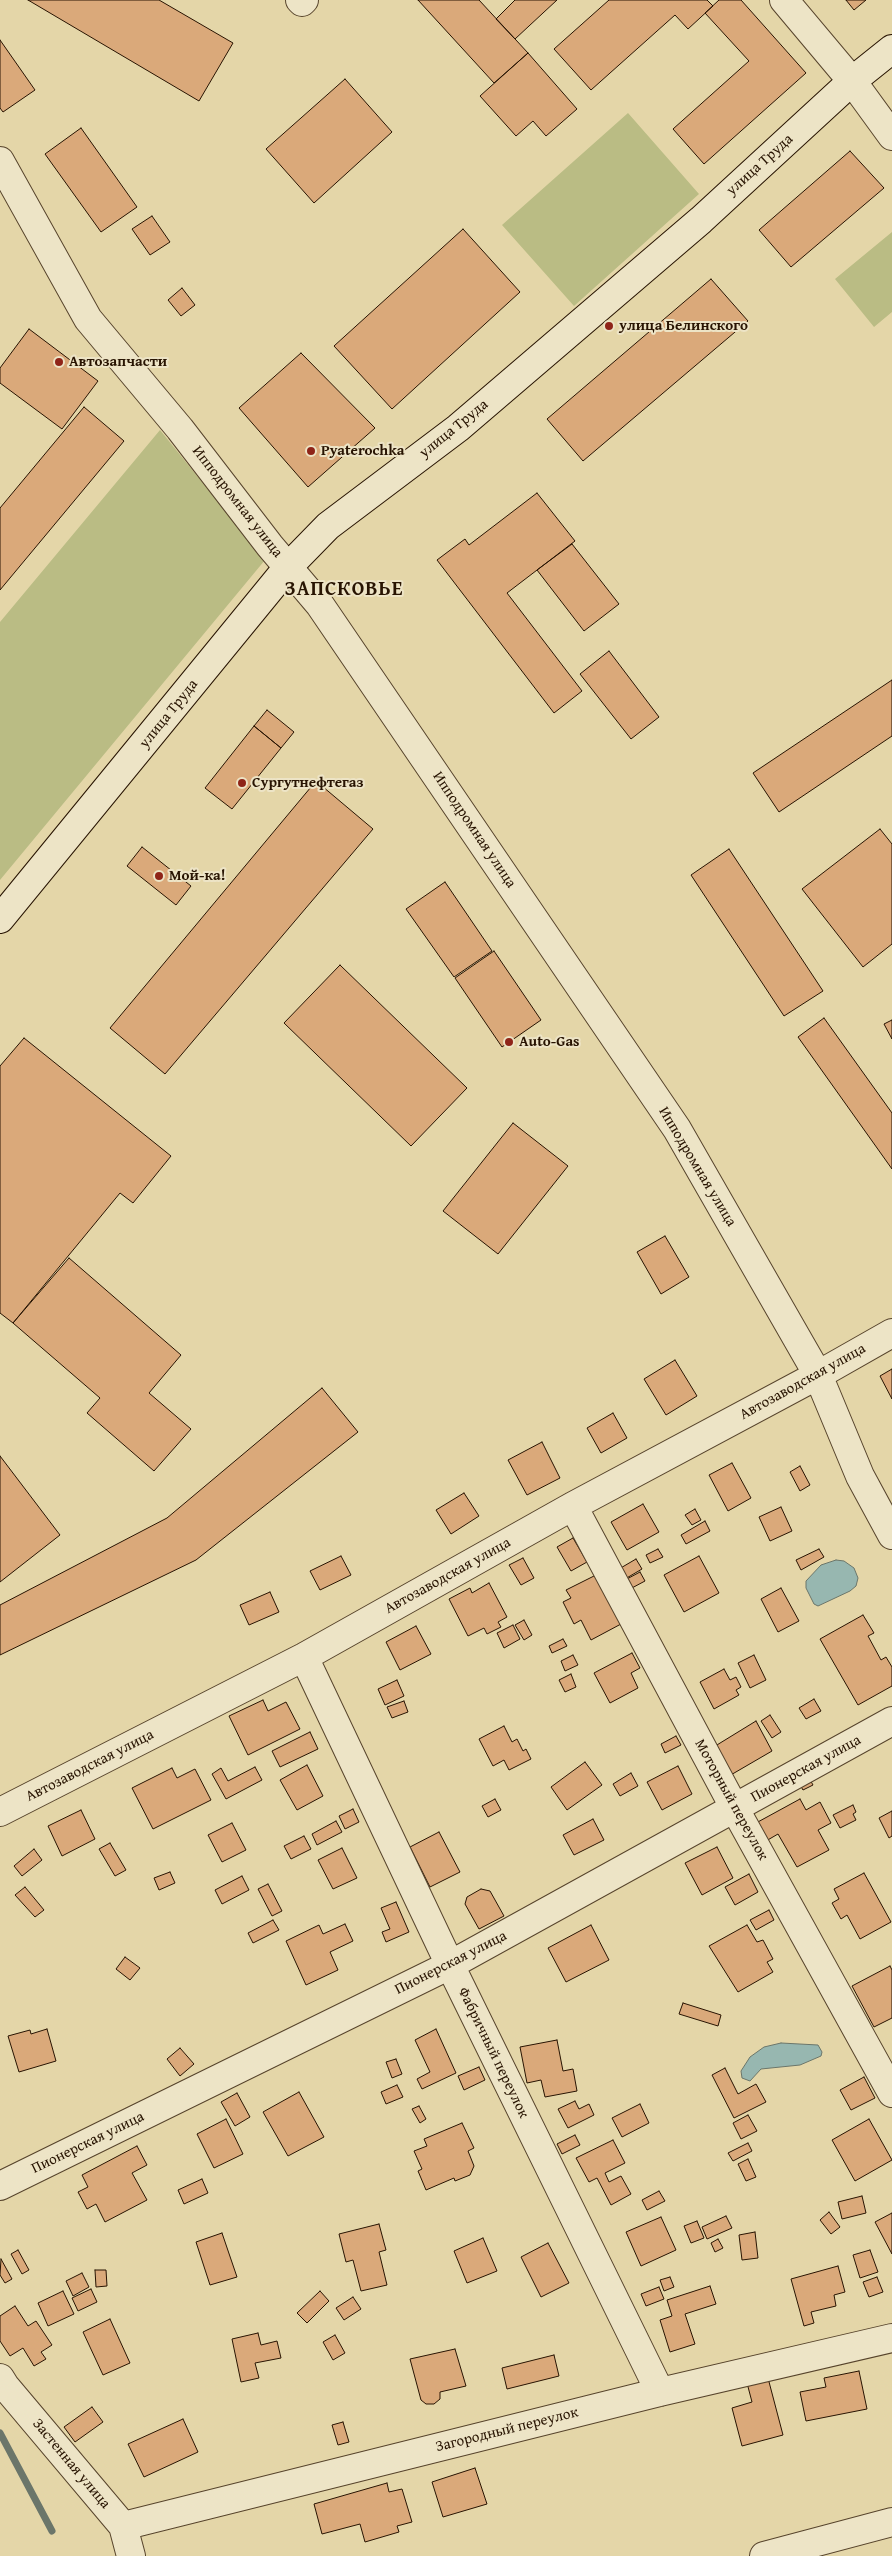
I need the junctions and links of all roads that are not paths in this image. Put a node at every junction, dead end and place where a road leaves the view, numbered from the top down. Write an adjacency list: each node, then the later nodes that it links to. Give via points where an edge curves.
1 (784, 0): 3 (street)
2 (892, 49): 3 (street, улица Труда)
3 (852, 81): 4 (street); 6 (street, улица Труда, via 701,220 458,428 328,526)
4 (892, 136)
5 (0, 161): 6 (street, Ипподромная улица, via 88,319 180,429)
6 (288, 567): 7 (street, улица Труда); 9 (street, Ипподромная улица, via 365,668 677,1129)
7 (0, 919)
8 (892, 1333): 9 (street, Автозаводская улица)
9 (818, 1375): 10 (street, Автозаводская улица); 11 (street, Ипподромная улица, via 860,1476)
10 (573, 1506): 12 (street, Автозаводская улица); 14 (street, Моторный переулок)
11 (892, 1535)
12 (304, 1657): 15 (street, Автозаводская улица); 16 (street, Фабричный переулок)
13 (892, 1721): 14 (street, Пионерская улица)
14 (735, 1809): 16 (street, Пионерская улица); 17 (street, Моторный переулок)
15 (0, 1812)
16 (450, 1966): 18 (street, Пионерская улица); 21 (street, Фабричный переулок)
17 (892, 2093)
18 (0, 2186)
19 (892, 2338): 21 (street, Загородный переулок)
20 (0, 2378): 23 (street, Застенная улица)
21 (660, 2392): 23 (street, Загородный переулок)
22 (892, 2522): 25 (street)
23 (123, 2526): 24 (street, Застенная улица)
24 (131, 2556)
25 (764, 2556)

